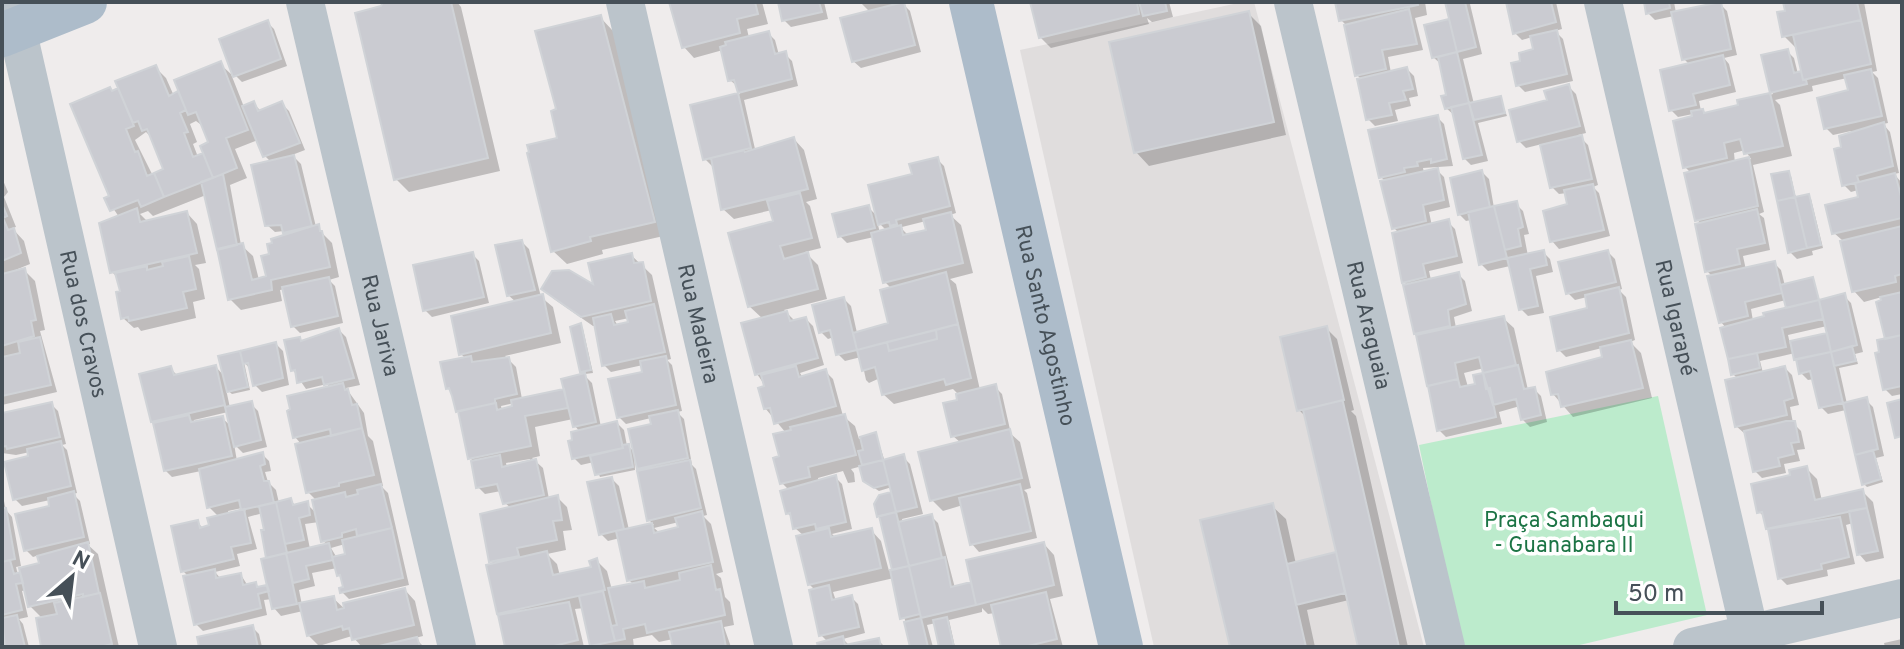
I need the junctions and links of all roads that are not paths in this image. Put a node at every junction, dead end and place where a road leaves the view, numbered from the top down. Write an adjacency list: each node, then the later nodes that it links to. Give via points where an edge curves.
1 (85, 2): 7 (main road)
2 (305, 2): 11 (street, Rua Jariva)
3 (625, 2): 12 (street, Rua Madeira)
4 (971, 2): 13 (main road, Rua Santo Agostinho)
5 (1293, 2): 14 (street, Rua Araguaia)
6 (1603, 2): 9 (street, Rua Igarapé)
7 (10, 22): 10 (street, Rua dos Cravos)
8 (1902, 598): 9 (street)
9 (1750, 634): 15 (street)
10 (158, 647)
11 (457, 647)
12 (774, 647)
13 (1121, 647)
14 (1446, 647)
15 (1692, 647)

